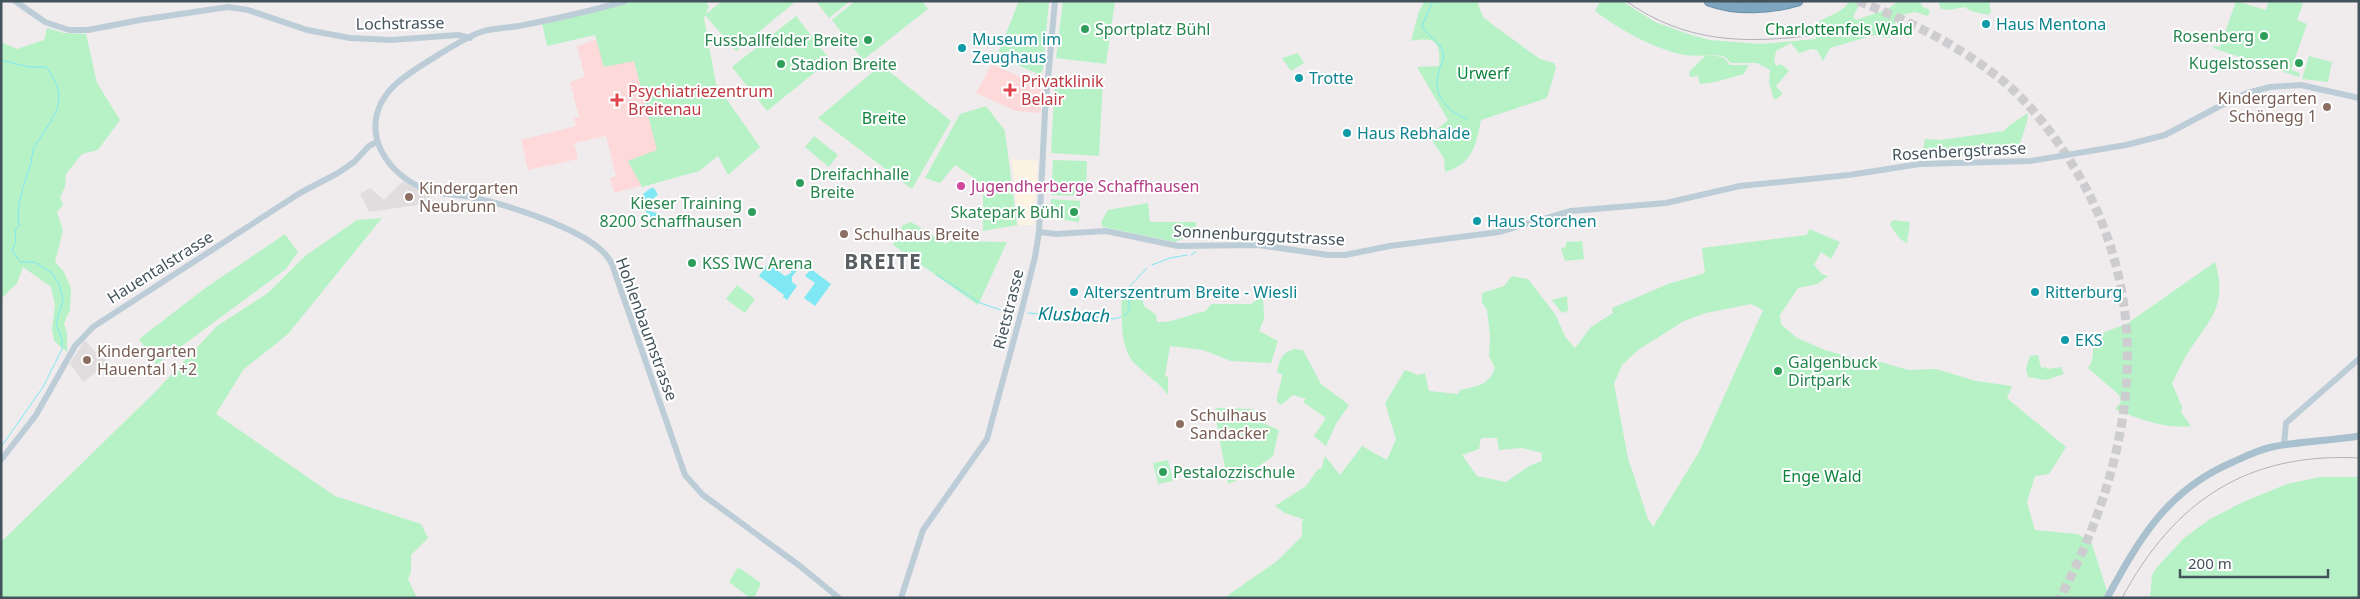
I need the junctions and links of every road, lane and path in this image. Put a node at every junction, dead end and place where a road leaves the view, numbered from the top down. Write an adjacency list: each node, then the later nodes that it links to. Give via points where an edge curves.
1 (15, 1): 7 (street, Lochstrasse, via 45,22 69,30 88,30 228,7 248,10 307,30 350,38 391,40 458,35)
2 (625, 1): 7 (street, via 484,31)
3 (1055, 1): 10 (street, Rietstrasse)
4 (1710, 1): 6 (highway)
5 (1798, 1): 6 (highway, via 1764,7)
6 (1721, 3)
7 (470, 38): 9 (street, via 395,84 378,111)
8 (2359, 98): 11 (street, Rosenbergstrasse, via 2301,85 2270,87 2218,106 2165,135 2126,145 2031,161 1920,164 1843,176 1740,186 1666,203 1600,207 1550,216 1499,232)
9 (377, 142): 15 (street, Hauentalstrasse, via 338,173 300,193 93,327 72,351 36,415); 16 (street, Hohlenbaumstrasse, via 388,162 415,184 431,191 474,198 519,211 569,231 603,252 614,270 685,475 703,495)
10 (1039, 232): 11 (street, Sonnenburggutstrasse, via 1106,231 1178,246 1259,245 1328,255); 17 (street, Rietstrasse, via 1034,263 987,439 927,523)
11 (1390, 246)
12 (2359, 359): 14 (street, via 2286,423)
13 (2359, 436): 14 (main road)
14 (2284, 445): 18 (main road, via 2252,453 2214,470 2179,494 2141,539)
15 (1, 460)
16 (839, 598)
17 (901, 598)
18 (2107, 598)

